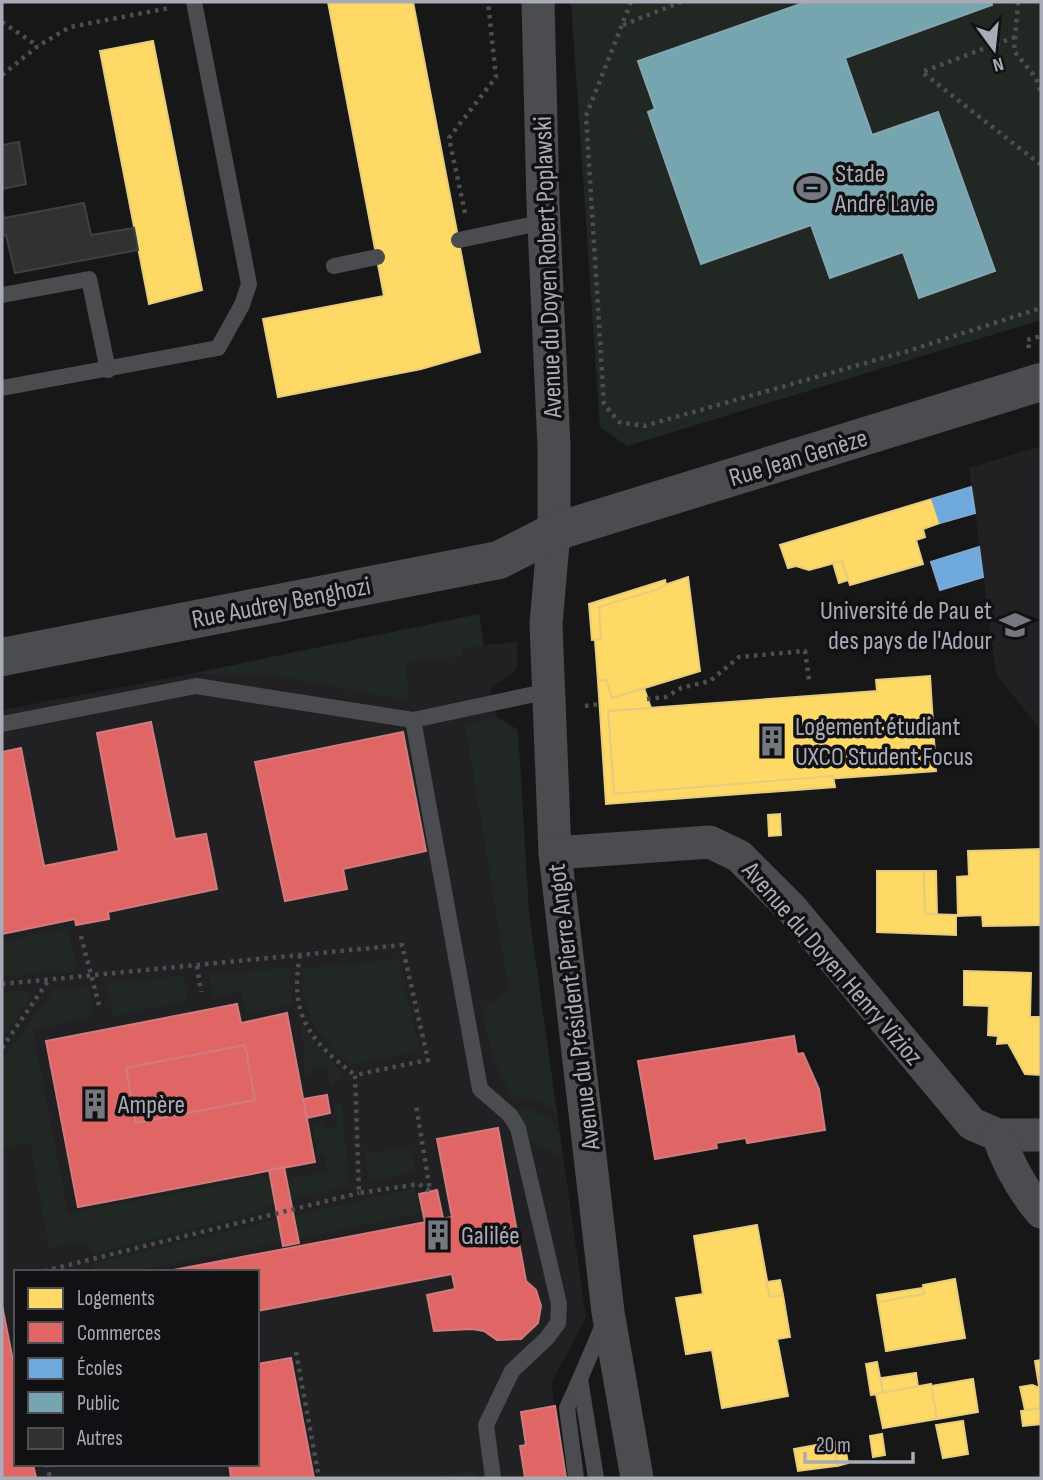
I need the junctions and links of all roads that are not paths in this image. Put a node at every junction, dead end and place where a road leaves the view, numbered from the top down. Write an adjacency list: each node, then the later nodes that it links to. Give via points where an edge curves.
1 (538, 2): 3 (street, Avenue du Doyen Robert Poplawski)
2 (193, 3): 8 (lane, via 249,284 218,348)
3 (544, 222): 4 (lane); 11 (street, Avenue du Doyen Robert Poplawski)
4 (464, 239)
5 (377, 257): 6 (lane)
6 (334, 266)
7 (2, 296): 8 (lane, via 89,279)
8 (108, 370): 10 (lane)
9 (1041, 382): 11 (street, Rue Jean Genèze)
10 (2, 388)
11 (554, 532): 12 (street, Rue Audrey Benghozi, via 499,560); 13 (street, Avenue du Président Pierre Angot, via 546,624)
12 (2, 657)
13 (549, 691): 14 (lane); 16 (street, Avenue du Président Pierre Angot)
14 (413, 720): 15 (lane, via 196,687); 22 (lane, via 480,1089 518,1128 559,1304 558,1323 512,1371 486,1425)
15 (2, 724)
16 (555, 852): 17 (street, Avenue du Doyen Henry Vizioz, via 710,842 739,856 792,909 972,1124); 20 (street, Avenue du Président Pierre Angot)
17 (998, 1135): 18 (street); 19 (street, via 1006,1161)
18 (1041, 1135)
19 (1041, 1212)
20 (608, 1312): 21 (lane); 25 (street, Avenue du Président Pierre Angot)
21 (580, 1378): 23 (lane, via 567,1408); 24 (lane)
22 (494, 1478)
23 (576, 1478)
24 (596, 1478)
25 (637, 1478)

